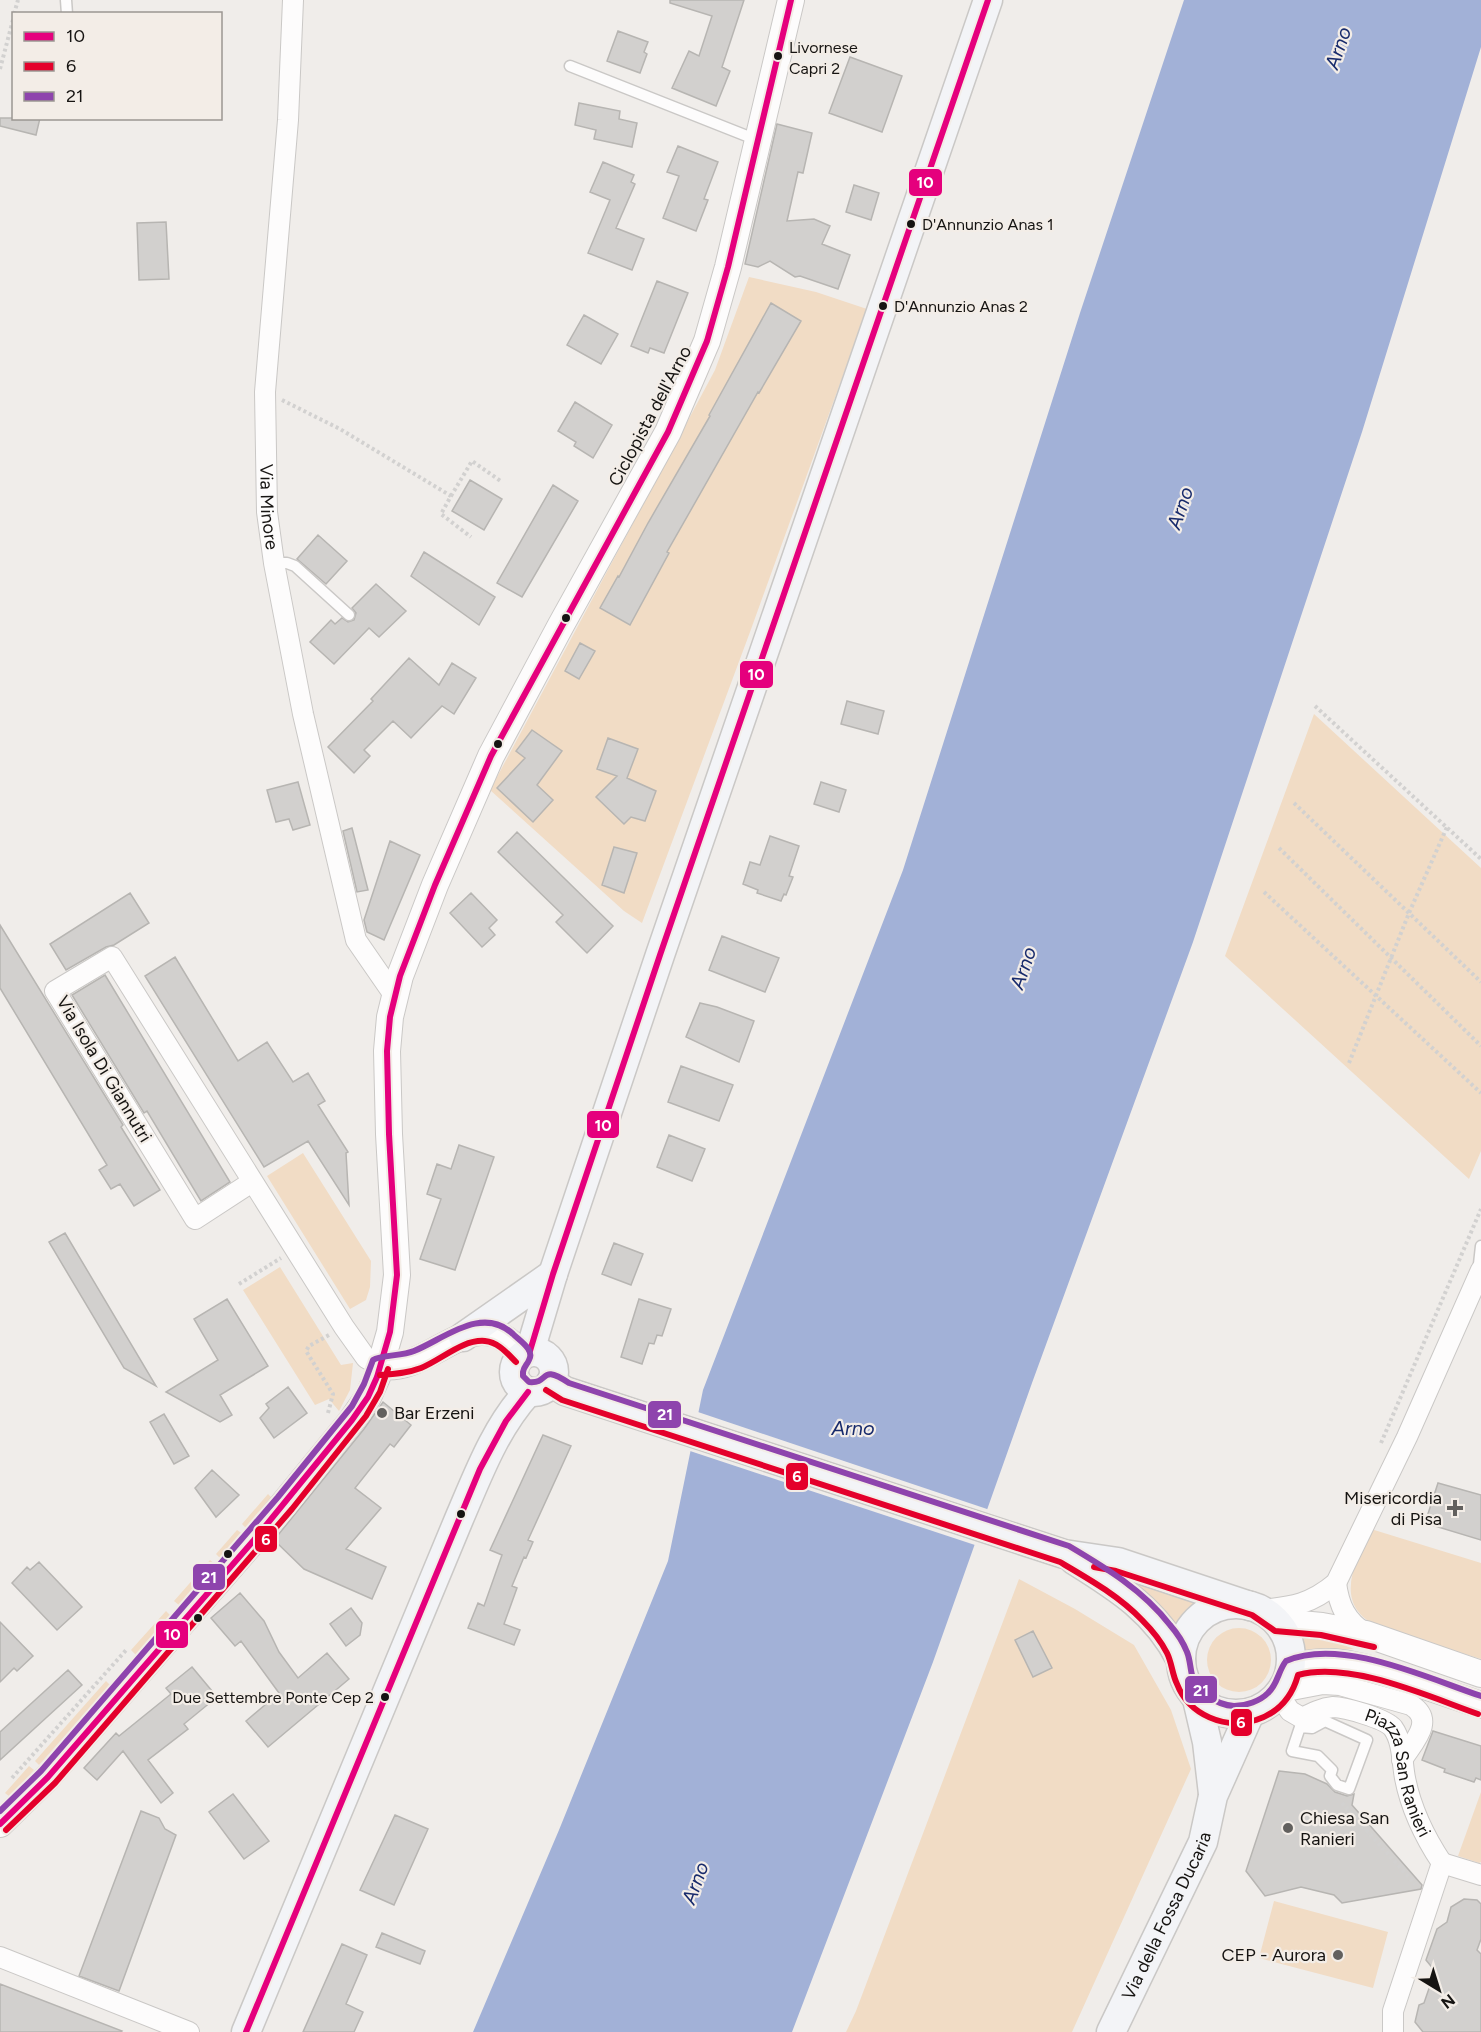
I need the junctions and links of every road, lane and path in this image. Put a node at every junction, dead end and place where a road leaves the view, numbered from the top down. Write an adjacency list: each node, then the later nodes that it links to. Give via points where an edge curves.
1 (293, 0): 8 (street, Via Minore, via 288,120)
2 (791, 0): 7 (street)
3 (988, 0): 32 (main road)
4 (12, 23): 6 (path)
5 (570, 66): 7 (lane)
6 (0, 69)
7 (757, 140): 23 (street, via 719,305 695,370 668,432 491,756 406,955)
8 (265, 392): 10 (path, via 340,429); 12 (street, Via Minore, via 267,512)
9 (502, 482): 10 (path, via 472,461)
10 (451, 496): 11 (path, via 441,514)
11 (471, 537)
12 (274, 563): 13 (lane, via 295,566); 23 (street, Via Minore, via 303,714 356,940)
13 (349, 615)
14 (1315, 706): 16 (path)
15 (1294, 803): 20 (path)
16 (1447, 827): 18 (path); 20 (path)
17 (1279, 848): 21 (path)
18 (1481, 859)
19 (1264, 892): 24 (path)
20 (1409, 913): 21 (path); 22 (path)
21 (1391, 957): 24 (path); 25 (path)
22 (1481, 982)
23 (394, 995): 38 (street, via 387,1034 387,1067 397,1275 390,1332)
24 (1376, 997): 26 (path); 27 (path)
25 (1481, 1046)
26 (1349, 1063)
27 (1481, 1094)
28 (252, 1182): 28 (street, Via Isola Di Giannutri, via 195,1219 55,992 112,957); 31 (street, Via Isola Di Giannutri)
29 (1481, 1209): 41 (path)
30 (1481, 1246): 33 (lane)
31 (295, 1250): 34 (path); 35 (street, Via Isola Di Giannutri)
32 (553, 1274): 36 (main road); 37 (main road)
33 (1479, 1275): 43 (street)
34 (239, 1284)
35 (344, 1327): 38 (street, Via Isola Di Giannutri, via 366,1358); 40 (path, via 306,1351 333,1394)
36 (463, 1337): 37 (street, via 490,1331); 38 (street, via 411,1364)
37 (526, 1353): 39 (main road, via 537,1351 549,1358 554,1370)
38 (380, 1366): 57 (street, via 359,1410 285,1503 48,1777)
39 (540, 1387): 42 (main road, via 565,1391); 63 (main road, via 517,1404 493,1442)
40 (326, 1418)
41 (1377, 1453)
42 (1064, 1554): 44 (main road, via 1118,1562); 47 (main road, via 1138,1603 1163,1631)
43 (1336, 1583): 44 (street, via 1300,1605); 45 (street, via 1345,1614)
44 (1263, 1612): 45 (street); 47 (main road, via 1227,1605 1217,1607 1188,1632); 49 (main road, via 1287,1635 1290,1644)
45 (1366, 1634): 48 (street)
46 (132, 1643): 54 (path)
47 (1181, 1660): 50 (main road, via 1185,1681)
48 (1481, 1674)
49 (1284, 1685): 51 (street, via 1303,1664 1323,1661 1351,1664); 52 (main road, via 1263,1708); 53 (street, Piazza San Ranieri, via 1290,1711 1302,1718 1338,1707 1381,1720 1393,1728); 53 (street, via 1340,1685 1411,1705 1419,1711 1422,1729)
50 (1197, 1699): 52 (main road, via 1218,1712); 56 (main road, Via della Fossa Ducaria)
51 (1481, 1705)
52 (1250, 1713): 56 (main road, Via della Fossa Ducaria)
53 (1402, 1760): 58 (street, Piazza San Ranieri, via 1418,1820)
54 (7, 1784)
55 (1345, 1787): 55 (lane, via 1349,1789 1367,1740 1325,1721 1312,1728 1300,1727 1292,1750 1318,1756 1332,1770 1330,1776 1337,1785); 60 (path, via 1342,1802)
56 (1213, 1796): 64 (main road, Via della Fossa Ducaria, via 1203,1842)
57 (0, 1824)
58 (1442, 1863): 59 (street); 65 (street, via 1393,2011)
59 (1481, 1875)
60 (1418, 1887)
61 (0, 1957): 62 (street)
62 (189, 2032)
63 (246, 2032)
64 (1111, 2032)
65 (1393, 2032)

